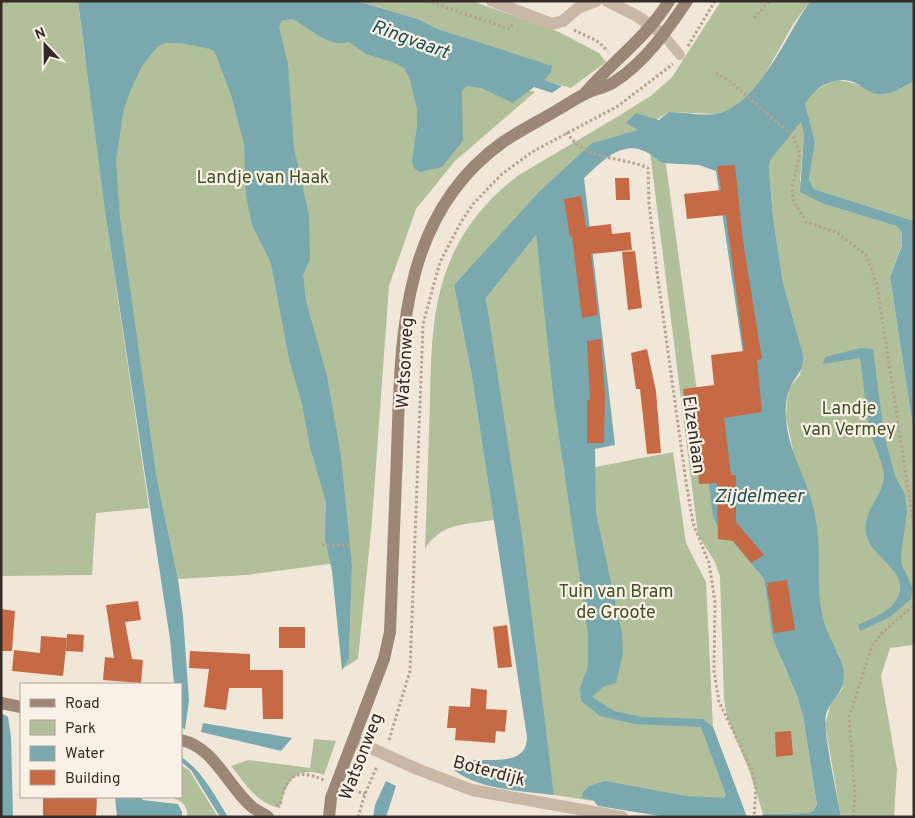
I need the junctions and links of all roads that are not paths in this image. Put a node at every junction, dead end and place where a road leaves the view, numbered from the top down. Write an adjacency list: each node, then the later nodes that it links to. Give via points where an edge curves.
1 (492, 1): 2 (street, via 552,24)
2 (596, 1)
3 (607, 1): 6 (street)
4 (669, 1): 6 (street, Watsonweg)
5 (687, 1): 7 (street, Watsonweg)
6 (652, 25): 7 (street); 9 (street, Watsonweg)
7 (663, 34): 8 (lane); 9 (street, Watsonweg, via 627,73 612,84)
8 (680, 55)
9 (585, 94): 13 (street, Watsonweg, via 503,142 466,177 438,217 412,278 404,314 400,368 390,632 384,659)
10 (1, 703): 11 (street)
11 (20, 707)
12 (182, 740): 15 (street, via 194,742 252,807)
13 (353, 740): 14 (street, Watsonweg); 16 (street, Boterdijk, via 472,790)
14 (326, 816)
15 (268, 817)
16 (622, 817)

